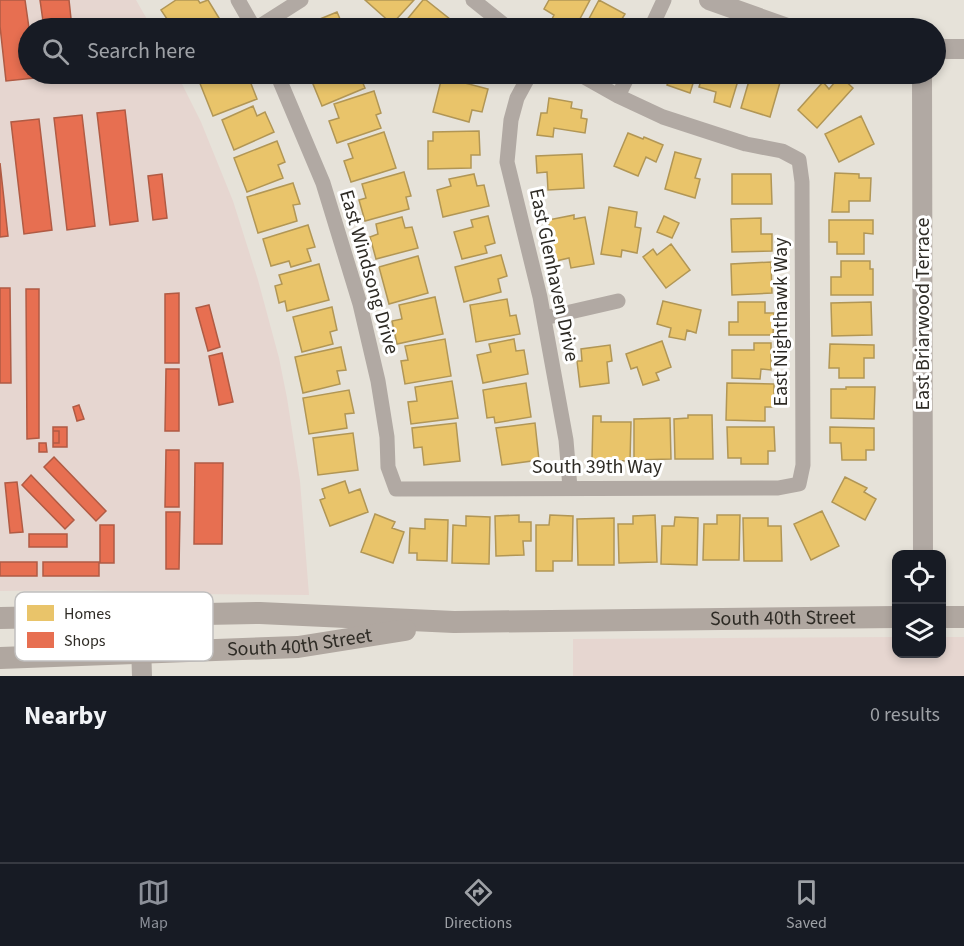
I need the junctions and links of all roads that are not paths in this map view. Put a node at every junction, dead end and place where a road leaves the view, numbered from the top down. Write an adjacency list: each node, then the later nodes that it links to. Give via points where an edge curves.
1 (238, 0): 6 (street)
2 (301, 0): 7 (street)
3 (473, 0): 8 (street)
4 (664, 0): 9 (street)
5 (710, 0): 10 (street)
6 (250, 18)
7 (272, 18)
8 (496, 18)
9 (656, 18)
10 (760, 18)
11 (946, 49): 12 (street)
12 (964, 49)
13 (281, 84): 23 (street, East Windsong Drive, via 323,183 360,304 380,392 388,467)
14 (525, 84): 20 (street, East Glenhaven Drive, via 511,120 507,162)
15 (597, 84): 18 (street)
16 (624, 84): 18 (street)
17 (922, 84): 24 (street, East Briarwood Terrace)
18 (618, 96): 21 (street, East Nighthawk Way, via 663,117 746,144 782,151 799,160 803,465)
19 (618, 301): 20 (street)
20 (544, 318): 22 (street, East Glenhaven Drive, via 566,440)
21 (799, 484): 22 (street, South 39th Way, via 778,488)
22 (570, 488): 23 (street, South 39th Way)
23 (396, 489)
24 (923, 550)
25 (213, 614): 31 (main road, South 40th Street)
26 (892, 617): 31 (main road, South 40th Street)
27 (946, 617): 28 (main road)
28 (964, 617)
29 (0, 618): 30 (main road, South 40th Street)
30 (15, 618)
31 (454, 622): 32 (main road, South 40th Street)
32 (213, 657)
33 (0, 658): 34 (main road, South 40th Street)
34 (15, 659)
35 (61, 661): 37 (main road, South 40th Street)
36 (177, 661): 37 (main road, South 40th Street)
37 (142, 665)

